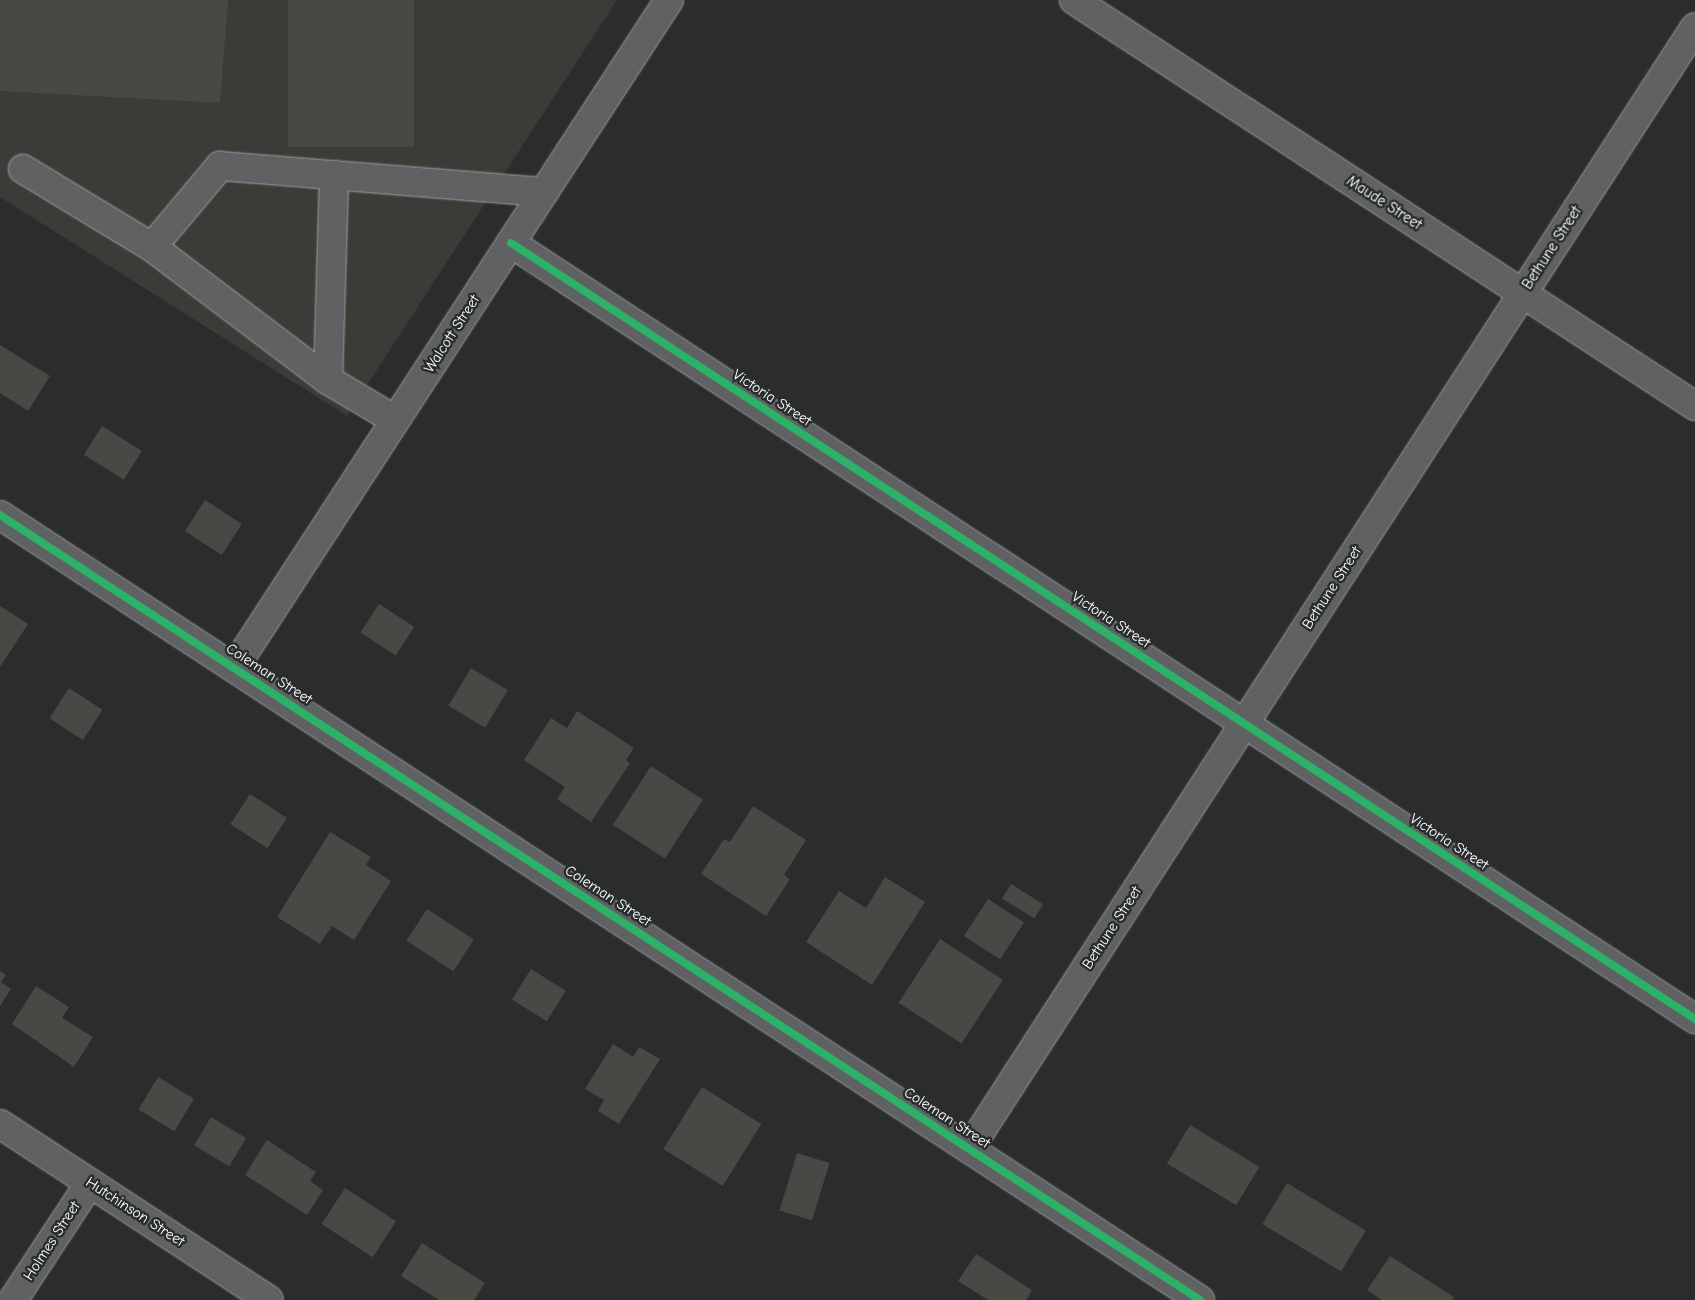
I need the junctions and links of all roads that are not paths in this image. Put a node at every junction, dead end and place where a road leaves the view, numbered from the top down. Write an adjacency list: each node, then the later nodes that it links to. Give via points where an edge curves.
1 (669, 0): 6 (street, Walcott Street)
2 (1074, 0): 9 (street, Maude Street)
3 (1695, 27): 9 (street, Bethune Street)
4 (23, 169): 8 (street)
5 (334, 175): 6 (street); 8 (street, via 220,166); 10 (street)
6 (544, 192): 7 (street, Walcott Street)
7 (511, 243): 12 (street, Walcott Street); 15 (street, Victoria Street)
8 (152, 247): 10 (street)
9 (1523, 293): 11 (street, Maude Street); 15 (street, Bethune Street)
10 (328, 380): 12 (street)
11 (1695, 406)
12 (395, 420): 14 (street, Walcott Street)
13 (0, 515): 14 (street, Coleman Street)
14 (234, 668): 18 (street, Coleman Street)
15 (1244, 724): 16 (street, Victoria Street); 18 (street, Bethune Street)
16 (1695, 1020)
17 (0, 1124): 19 (street, Hutchinson Street)
18 (970, 1149): 22 (street, Coleman Street)
19 (90, 1183): 20 (street, Holmes Street); 21 (street, Hutchinson Street)
20 (13, 1300)
21 (270, 1300)
22 (1200, 1300)

